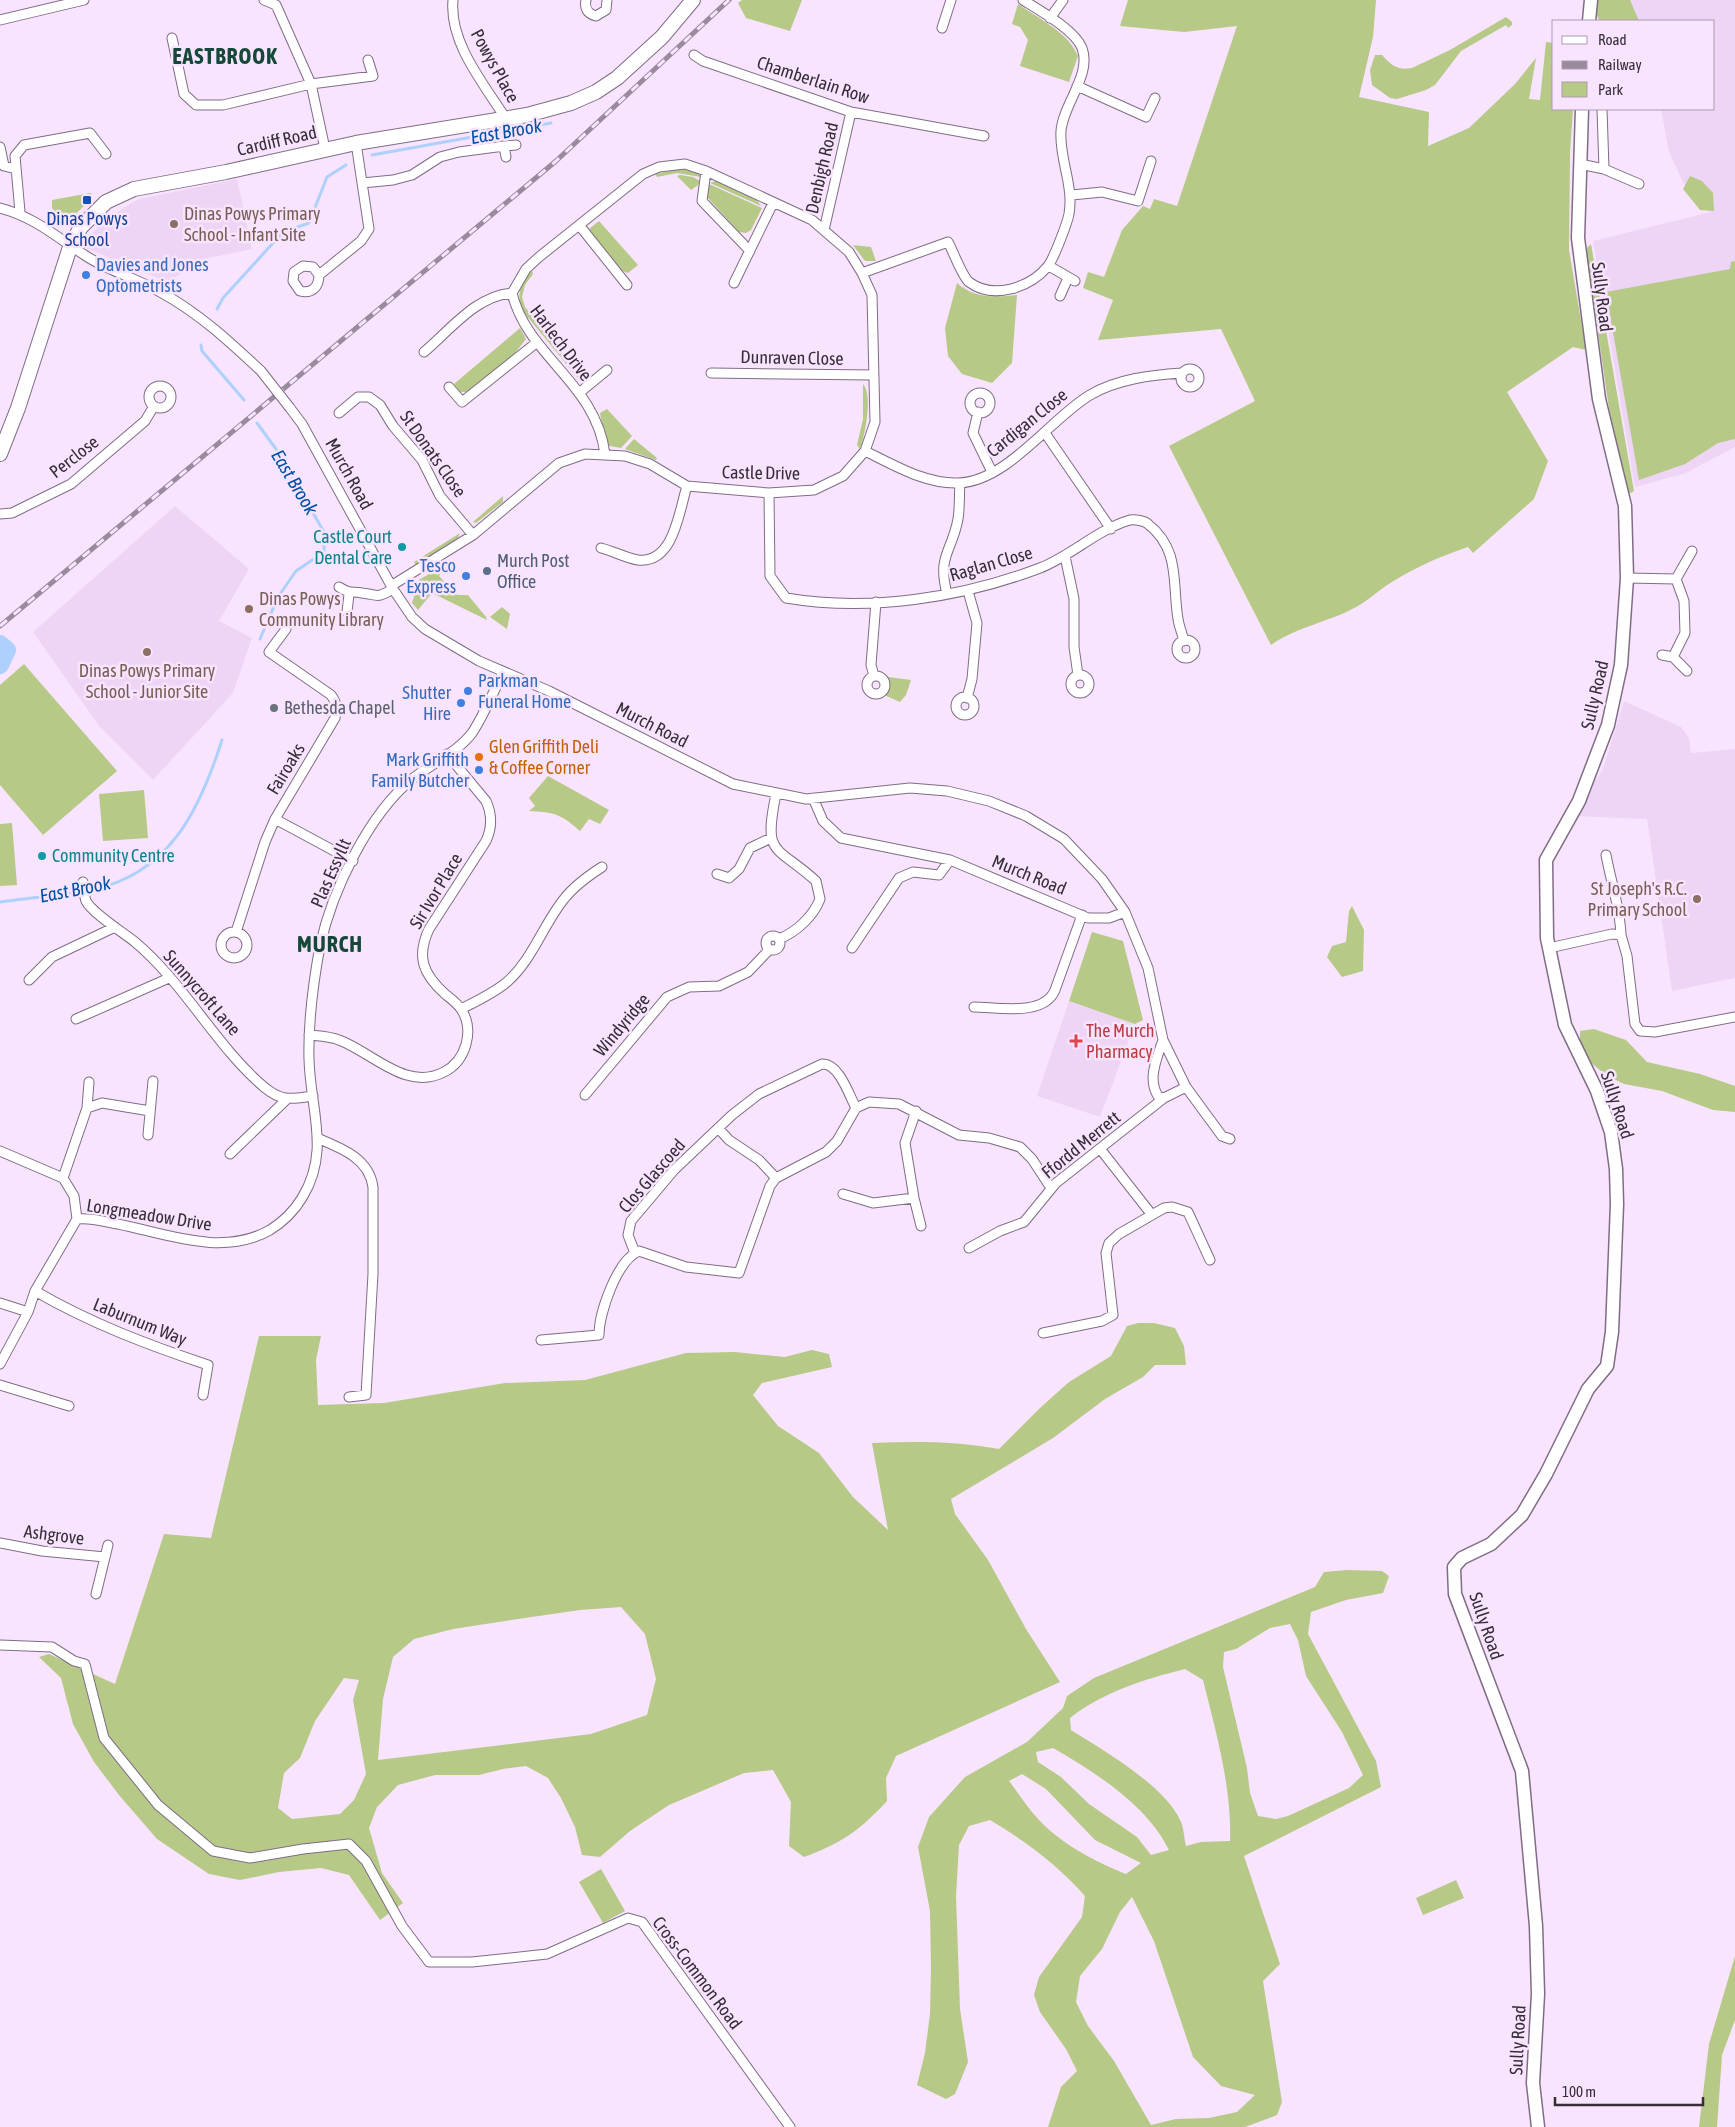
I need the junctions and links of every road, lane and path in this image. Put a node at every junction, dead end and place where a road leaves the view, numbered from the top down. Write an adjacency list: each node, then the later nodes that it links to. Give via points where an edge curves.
1 (84, 0): 13 (street)
2 (264, 0): 11 (street)
3 (453, 0): 25 (street, Powys Place, via 452,16 464,52)
4 (586, 0): 5 (street, via 585,8 596,16 606,10)
5 (607, 0)
6 (693, 0): 25 (main road, Cardiff Road, via 649,51 596,92 571,103)
7 (951, 0): 15 (street)
8 (1023, 0): 12 (street)
9 (1063, 0): 12 (street)
10 (1591, 0): 14 (street)
11 (279, 2): 19 (street)
12 (1050, 18): 20 (street, via 1081,45 1084,64)
13 (0, 20)
14 (1589, 20)
15 (942, 28)
16 (172, 38): 19 (street, via 184,94 196,105 223,105)
17 (694, 56): 24 (street, Chamberlain Row)
18 (368, 60): 19 (street, via 373,76)
19 (311, 84): 31 (street)
20 (1077, 86): 21 (street, via 1146,117); 42 (street, via 1061,130)
21 (1155, 98)
22 (1582, 110): 35 (street, Sully Road)
23 (1602, 110): 38 (street)
24 (851, 112): 26 (street, Chamberlain Row); 47 (street, Denbigh Road)
25 (506, 119): 27 (main road, Cardiff Road)
26 (984, 136)
27 (356, 143): 31 (main road, Cardiff Road); 40 (street)
28 (516, 145): 29 (street)
29 (504, 146): 33 (street); 40 (street, via 459,152 440,158 412,174 393,180)
30 (0, 147): 37 (street, via 4,166)
31 (325, 149): 48 (main road, Cardiff Road, via 134,189 106,202 81,227)
32 (106, 154): 37 (street, via 90,133 38,141 24,145 15,156)
33 (506, 157)
34 (1151, 161): 42 (street, via 1138,201 1102,192)
35 (1580, 164): 38 (street); 83 (street, Sully Road, via 1578,238 1587,318 1599,399 1625,506)
36 (659, 167): 39 (street, Castle Drive, via 685,164); 46 (street, Harlech Drive, via 628,184)
37 (16, 169): 45 (street)
38 (1604, 169): 41 (street)
39 (706, 171): 43 (street, Castle Drive); 49 (street, via 702,201)
40 (362, 183): 52 (street, via 369,228 361,241)
41 (1639, 184)
42 (1072, 195): 50 (street, via 1069,216)
43 (773, 203): 47 (street, Castle Drive, via 812,220); 49 (street)
44 (0, 208): 45 (street)
45 (20, 212): 48 (street, Murch Road)
46 (579, 225): 54 (street); 55 (street, Harlech Drive, via 526,269)
47 (824, 230): 51 (street, Castle Drive, via 849,252)
48 (71, 244): 69 (main road, Cardiff Road); 86 (street, Murch Road, bridge, via 86,256 163,293 214,327 261,371 302,424)
49 (750, 251): 53 (street)
50 (1048, 266): 51 (street, via 1032,280 1013,289 989,291 968,281 948,242); 56 (street, via 1071,279)
51 (862, 273): 62 (street, Castle Drive, via 872,295)
52 (319, 275)
53 (734, 283)
54 (627, 285)
55 (512, 293): 57 (street, Harlech Drive, via 516,310); 58 (street, via 485,299)
56 (1060, 296)
57 (536, 343): 63 (street, via 462,402); 64 (street, Harlech Drive)
58 (424, 352)
59 (607, 370): 64 (street)
60 (711, 373): 62 (street, Dunraven Close)
61 (1182, 373): 68 (street, Cardigan Close, via 1142,377 1105,387 1072,407)
62 (873, 375): 70 (street, Castle Drive, via 875,422)
63 (449, 387)
64 (579, 393): 72 (street, Harlech Drive, via 596,418)
65 (154, 406): 77 (street, Perclose, via 145,421 71,484 12,513)
66 (978, 412): 73 (street, via 973,432)
67 (339, 413): 79 (street, St Donats Close, via 358,397 369,397 380,405 422,460 440,496)
68 (1044, 433): 73 (street, Cardigan Close, via 1015,458); 78 (street)
69 (4, 435): 71 (main road, Cardiff Road)
70 (865, 451): 74 (street, Cardigan Close, via 922,477); 76 (street, Castle Drive, via 843,476 814,490)
71 (0, 454)
72 (605, 454): 75 (street, Castle Drive, via 650,464); 79 (street, Castle Drive, via 585,454 559,463)
73 (992, 472): 74 (street, Cardigan Close)
74 (960, 484): 89 (street, via 958,518 944,556)
75 (687, 486): 76 (street, Castle Drive); 80 (street, via 668,547 656,558 638,560)
76 (769, 493): 90 (street, Raglan Close, via 770,576 786,598 812,602)
77 (0, 514)
78 (1111, 528): 82 (street, Raglan Close); 93 (street, Raglan Close, via 1132,520 1147,523 1159,536 1174,563 1178,618)
79 (473, 535): 86 (street, Castle Drive)
80 (601, 548)
81 (1692, 551): 84 (street)
82 (1065, 556): 87 (street, Raglan Close, via 1041,568); 98 (street, via 1074,599 1074,647)
83 (1627, 578): 84 (street); 118 (street, Sully Road, via 1621,665 1608,725 1579,801 1546,860)
84 (1676, 578): 95 (street, via 1684,601 1685,633)
85 (339, 588): 88 (street)
86 (392, 588): 88 (street, Castle Drive, via 373,597 363,593); 97 (street, Murch Road, via 412,617 425,629)
87 (968, 591): 89 (street, Raglan Close); 100 (street, via 977,623)
88 (349, 594): 91 (street)
89 (947, 594): 90 (street, Raglan Close)
90 (876, 602): 99 (street, via 871,665)
91 (347, 612)
92 (286, 629): 104 (street, Fairoaks, via 269,652 324,689 336,700 337,706 335,718)
93 (1184, 641)
94 (1662, 655): 95 (street)
95 (1672, 657): 96 (street)
96 (1687, 671)
97 (503, 673): 101 (street, Plas Essyllt, via 471,734); 102 (street, Murch Road, via 548,691 733,784)
98 (1078, 675)
99 (874, 676)
100 (967, 698)
101 (447, 754): 108 (street, Plas Essyllt, via 393,798 371,827); 122 (street, Sir Ivor Place, via 486,801 490,823 486,841 424,941 423,961 429,978)
102 (776, 794): 103 (street, Murch Road); 105 (street)
103 (813, 798): 107 (street, Murch Road, via 823,821 841,838); 112 (street, via 910,788 947,791 989,801 1026,816 1064,839 1102,879)
104 (275, 820): 108 (street); 115 (street, Fairoaks)
105 (771, 838): 110 (street, via 750,848 739,869 729,878); 130 (street, Windyridge, via 778,853 816,881 820,899 807,919 779,939 779,947 769,950 748,972 720,986 689,987 667,997)
106 (1606, 855): 116 (street, via 1618,903)
107 (950, 860): 113 (street, Murch Road); 117 (street, via 939,875 913,872 899,878)
108 (353, 861): 125 (street, Plas Essyllt, via 335,899 321,944)
109 (602, 867): 122 (street, via 565,898 528,958 512,976 487,996)
110 (717, 874)
111 (84, 882): 114 (street, Sunnycroft Lane, via 86,901)
112 (1125, 912): 113 (street, Murch Road, via 1096,919); 126 (street, via 1148,968)
113 (1082, 915): 121 (street, via 1049,1000 1032,1007)
114 (115, 927): 119 (street, Sunnycroft Lane, via 136,943); 120 (street, via 52,957)
115 (236, 932)
116 (1621, 935): 118 (street, via 1612,934); 123 (street, via 1627,956 1635,1024 1640,1031 1655,1032)
117 (852, 948)
118 (1549, 948): 172 (street, Sully Road, via 1565,1025 1597,1091 1614,1150 1617,1204 1612,1332 1607,1366 1588,1389 1522,1515 1492,1544 1462,1558 1454,1567 1455,1594 1523,1779 1536,1926 1538,1994 1533,2083)
119 (169, 978): 124 (street); 133 (street, Sunnycroft Lane, via 218,1038 265,1087)
120 (29, 980)
121 (974, 1006)
122 (461, 1009): 125 (street, via 467,1023 466,1046 452,1068 433,1077 398,1072 339,1040)
123 (1735, 1017)
124 (76, 1019)
125 (309, 1034): 131 (street, Plas Essyllt)
126 (1163, 1040): 129 (street); 132 (street, via 1152,1087 1158,1096)
127 (154, 1081): 136 (street)
128 (89, 1082): 134 (street)
129 (1186, 1088): 132 (street, Ffordd Merrett); 141 (street, via 1222,1136)
130 (585, 1095)
131 (313, 1096): 133 (street); 140 (street, Plas Essyllt)
132 (1164, 1098): 142 (street, Ffordd Merrett)
133 (286, 1100): 144 (street)
134 (88, 1108): 136 (street, via 102,1103); 145 (street)
135 (856, 1108): 137 (street, via 860,1104 882,1102); 138 (street, Clos Glascoed, via 832,1066 824,1064 759,1094); 146 (street, via 837,1141 826,1152)
136 (150, 1111): 139 (street)
137 (916, 1111): 147 (street, via 959,1135 990,1138 1020,1147 1032,1158); 149 (street, via 905,1143)
138 (718, 1128): 146 (street, via 729,1140 759,1160); 154 (street, Clos Glascoed, via 674,1170 631,1221 628,1235)
139 (148, 1135)
140 (317, 1138): 151 (street, Longmeadow Drive, via 317,1164 298,1205 280,1223 255,1237 229,1243 210,1243 93,1219); 164 (street, via 360,1160 371,1174 373,1187 374,1274 366,1395)
141 (1230, 1139)
142 (1101, 1150): 147 (street, Ffordd Merrett); 150 (street)
143 (0, 1151): 145 (street)
144 (230, 1154)
145 (63, 1178): 151 (street, via 74,1196)
146 (776, 1178): 154 (street, via 765,1197 739,1272 686,1267 645,1252)
147 (1051, 1188): 153 (street, Ffordd Merrett, via 1024,1222)
148 (842, 1194): 149 (street, via 873,1203)
149 (914, 1198): 152 (street)
150 (1152, 1215): 155 (street, via 1172,1207 1188,1212); 159 (street, via 1109,1243 1106,1253 1113,1315 1093,1323)
151 (77, 1219): 156 (street, Longmeadow Drive)
152 (921, 1226)
153 (969, 1248)
154 (635, 1253): 160 (street, via 620,1272 603,1304 599,1335)
155 (1210, 1260)
156 (35, 1291): 158 (street, Longmeadow Drive); 163 (street, Laburnum Way, via 70,1312 208,1365)
157 (0, 1303): 158 (street)
158 (28, 1312): 161 (street, Longmeadow Drive)
159 (1043, 1333)
160 (541, 1340)
161 (0, 1364)
162 (0, 1385): 165 (street)
163 (203, 1395)
164 (349, 1397)
165 (69, 1406)
166 (0, 1543): 168 (street, Ashgrove)
167 (108, 1545): 168 (street, Ashgrove)
168 (105, 1557): 169 (street, Ashgrove)
169 (96, 1594)
170 (0, 1644): 171 (street, Cross-Common Road, via 52,1647 85,1664 104,1738 158,1805 213,1850 250,1858 349,1844 366,1861 402,1926 429,1962 472,1962 547,1954 628,1918 642,1922)
171 (790, 2127)
172 (1538, 2127)

